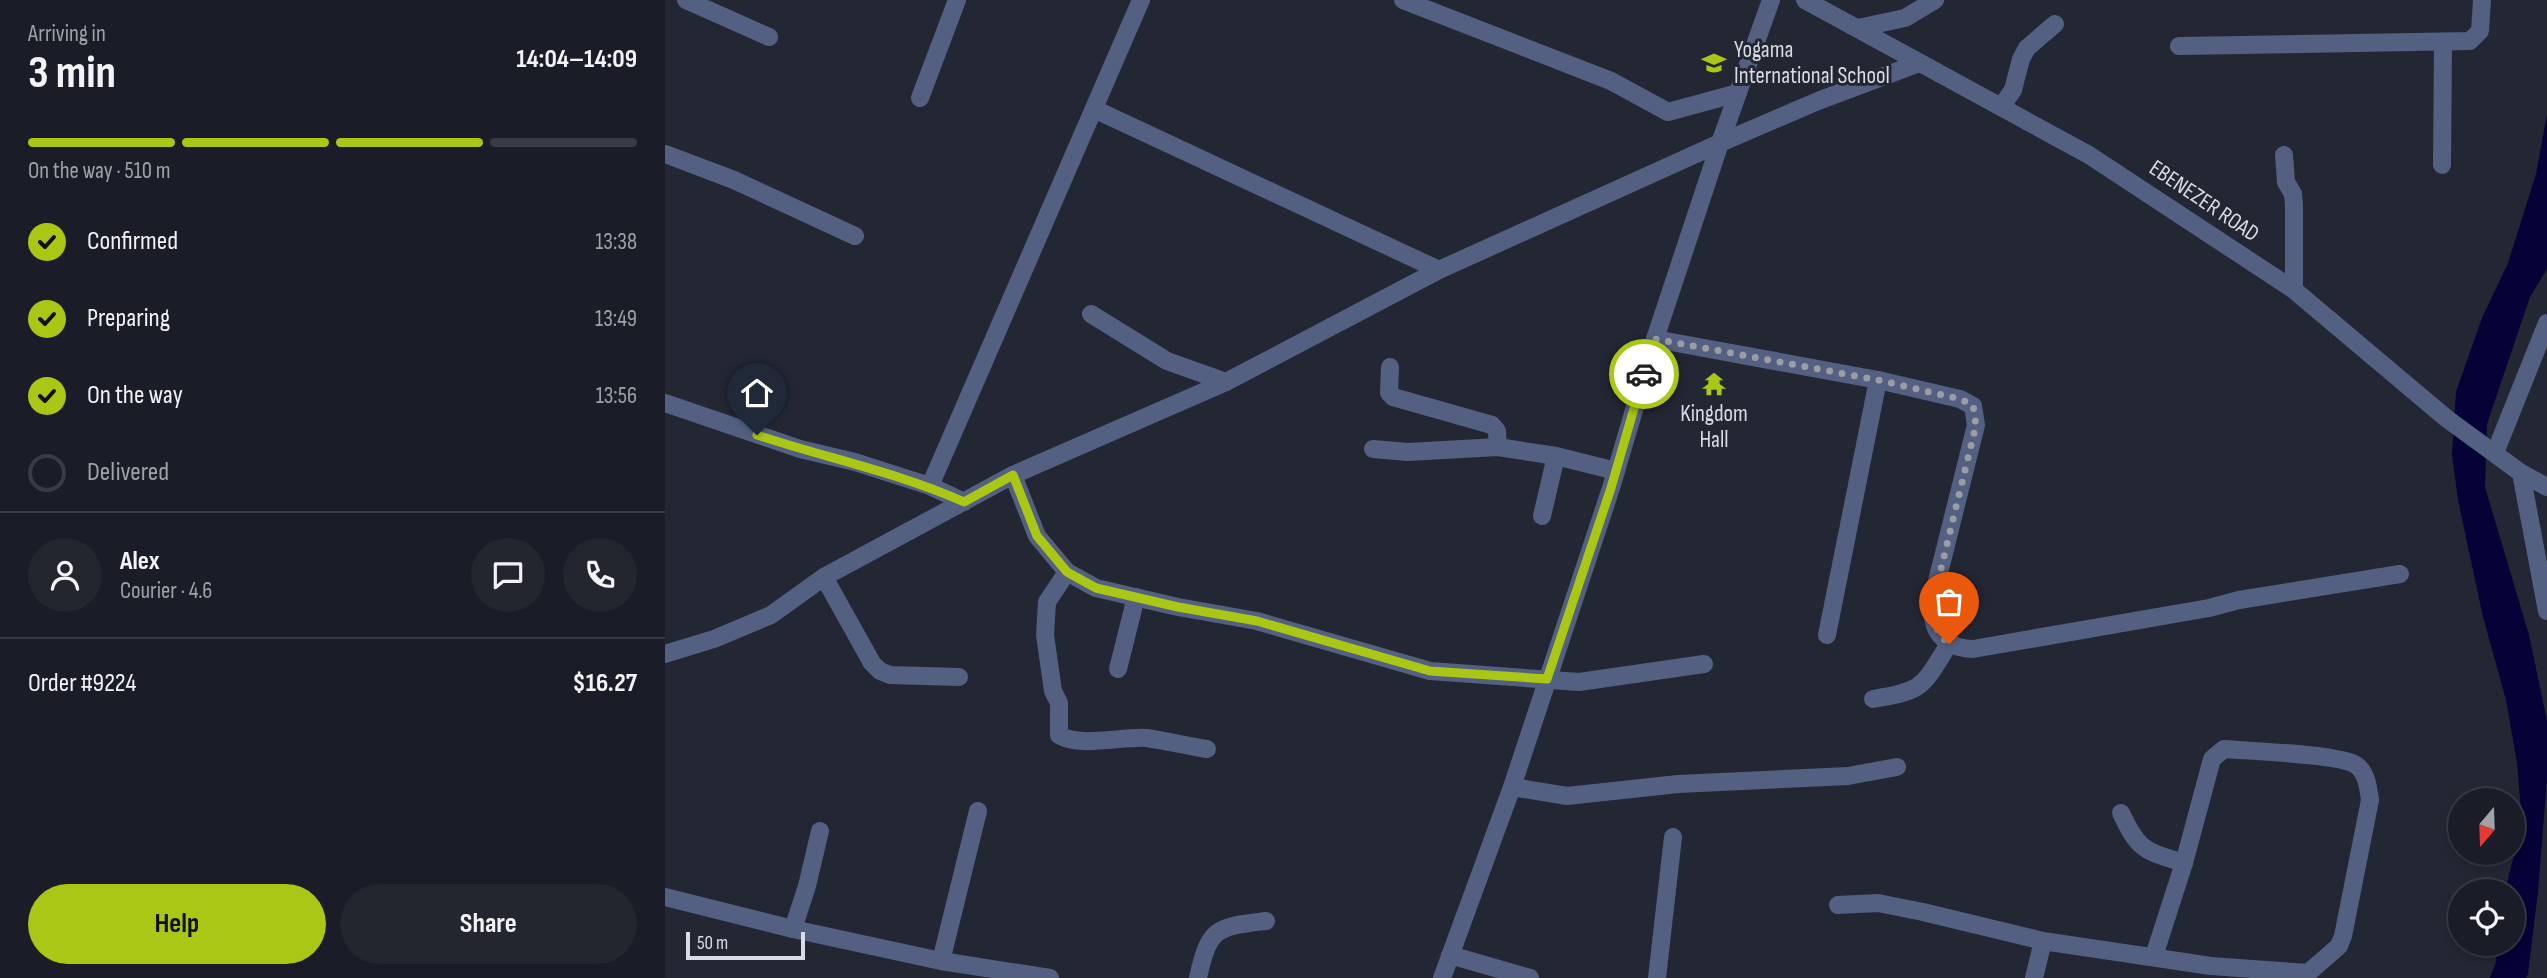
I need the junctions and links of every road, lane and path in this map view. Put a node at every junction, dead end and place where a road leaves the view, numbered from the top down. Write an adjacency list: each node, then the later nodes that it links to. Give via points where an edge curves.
1 (686, 0): 12 (street)
2 (957, 0): 17 (street)
3 (1141, 0): 19 (street)
4 (1403, 0): 16 (street, via 1611,81 1668,112)
5 (1771, 0): 16 (street)
6 (1805, 0): 10 (street, EBENEZER ROAD)
7 (1842, 0): 10 (street)
8 (1935, 0): 10 (street, via 1905,18)
9 (2482, 0): 13 (street, via 2480,31 2470,41)
10 (1851, 24): 15 (street, EBENEZER ROAD)
11 (2055, 24): 18 (street, via 2027,48 2013,90)
12 (769, 37)
13 (2443, 43): 14 (street); 23 (street)
14 (2179, 46)
15 (1919, 63): 18 (street, EBENEZER ROAD); 20 (street)
16 (1738, 93): 20 (street)
17 (920, 98)
18 (2001, 107): 26 (street, EBENEZER ROAD, via 2089,155)
19 (1094, 109): 25 (street); 41 (street)
20 (1720, 144): 25 (street); 29 (street)
21 (665, 154): 24 (street)
22 (2284, 155): 26 (street, via 2286,182 2294,197)
23 (2442, 165)
24 (855, 236)
25 (1439, 270): 32 (street)
26 (2294, 290): 36 (street, EBENEZER ROAD, via 2446,418)
27 (1091, 314): 32 (street, via 1167,361)
28 (2547, 323): 36 (street)
29 (1655, 339): 31 (street); 38 (street)
30 (1390, 367): 34 (street, via 1389,393 1393,397 1492,425)
31 (1878, 380): 50 (street); 51 (street, via 1973,405 1976,425 1933,616 1939,634)
32 (1226, 382): 40 (street)
33 (665, 403): 41 (street, via 800,449)
34 (1498, 447): 35 (street, via 1408,452); 37 (street)
35 (1373, 449)
36 (2493, 451): 39 (street, EBENEZER ROAD)
37 (1556, 456): 38 (street); 44 (street)
38 (1616, 471): 56 (street)
39 (2521, 473): 42 (street, EBENEZER ROAD); 49 (street)
40 (1013, 475): 43 (street); 45 (street, via 1037,536)
41 (930, 486): 43 (street)
42 (2547, 487)
43 (964, 502): 47 (street)
44 (1542, 516)
45 (1067, 572): 48 (street, via 1096,588); 58 (street, via 1047,602 1059,735 1088,741 1145,738)
46 (2400, 574): 51 (street, via 1973,649)
47 (824, 577): 52 (street, via 771,615); 55 (street, via 880,671)
48 (1136, 597): 54 (street); 56 (street, via 1257,621 1430,671)
49 (2547, 611)
50 (1827, 635)
51 (1949, 644): 57 (street, via 1914,690)
52 (665, 654)
53 (1704, 664): 56 (street, via 1579,682)
54 (1118, 669)
55 (960, 677)
56 (1547, 679): 60 (street)
57 (1873, 699)
58 (1207, 749)
59 (1897, 767): 60 (street, via 1848,776 1678,784 1567,796)
60 (1512, 787): 71 (street)
61 (978, 811): 73 (street)
62 (2121, 813): 65 (street, via 2133,838 2151,853)
63 (820, 831): 69 (street)
64 (1673, 837): 79 (street)
65 (2184, 863): 72 (street); 74 (street, via 2212,759 2224,749 2355,764 2367,779 2370,800 2343,936 2339,946)
66 (665, 897): 69 (street)
67 (1838, 905): 70 (street, via 1878,903)
68 (1266, 921): 76 (street, via 1226,926 1213,934)
69 (793, 929): 73 (street)
70 (2043, 941): 72 (street); 80 (street)
71 (1451, 955): 77 (street); 78 (street)
72 (2154, 956): 74 (street)
73 (941, 961): 75 (street)
74 (2308, 976)
75 (1049, 978)
76 (1198, 978)
77 (1442, 978)
78 (1530, 978)
79 (1657, 978)
80 (2034, 978)

